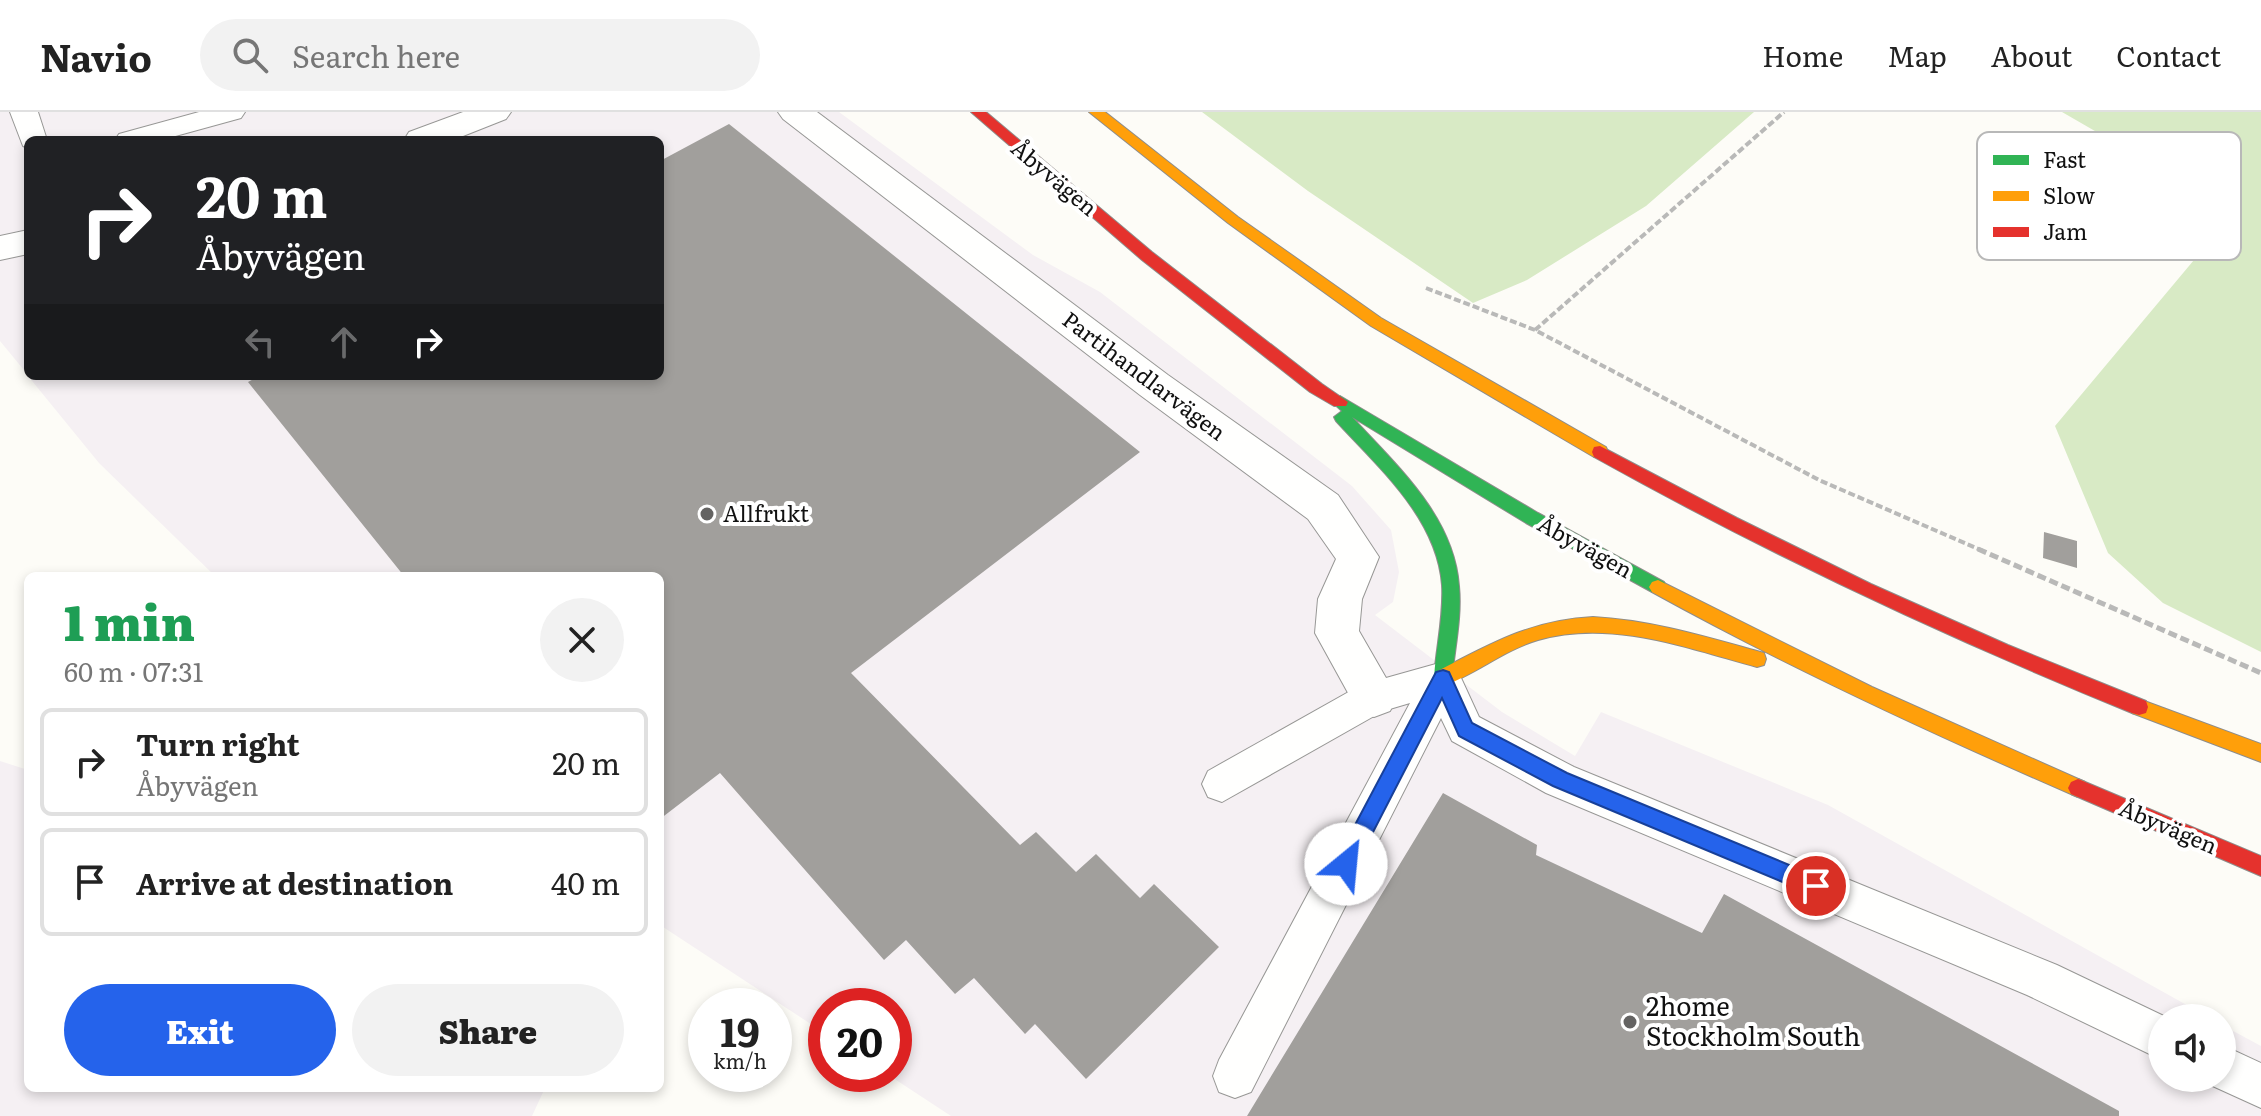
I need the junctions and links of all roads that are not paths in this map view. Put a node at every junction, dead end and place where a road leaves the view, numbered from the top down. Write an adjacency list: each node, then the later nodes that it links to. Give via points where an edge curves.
1 (24, 112): 7 (lane)
2 (231, 112): 8 (lane)
3 (494, 112): 9 (street)
4 (795, 112): 15 (street, Partihandlarvägen, via 1323,507 1358,557 1340,599 1337,633)
5 (978, 112): 12 (street, Åbyvägen, via 1147,256)
6 (1096, 112): 16 (street, via 1212,207 1377,323 1683,499 1967,638)
7 (32, 136)
8 (144, 136)
9 (431, 136)
10 (24, 243): 11 (street)
11 (0, 248)
12 (1316, 388): 13 (street, via 1440,538 1450,576); 14 (street, Åbyvägen, via 1532,518)
13 (1443, 678): 14 (street, via 1550,629 1591,625 1623,626); 15 (lane); 19 (lane, via 1465,729 1560,780 2042,980); 21 (lane)
14 (1837, 679): 18 (street, Åbyvägen, via 1960,738)
15 (1374, 697): 17 (lane)
16 (2261, 753)
17 (1222, 784)
18 (2261, 866)
19 (2148, 1031)
20 (2236, 1074): 22 (lane)
21 (1235, 1076)
22 (2261, 1086)

